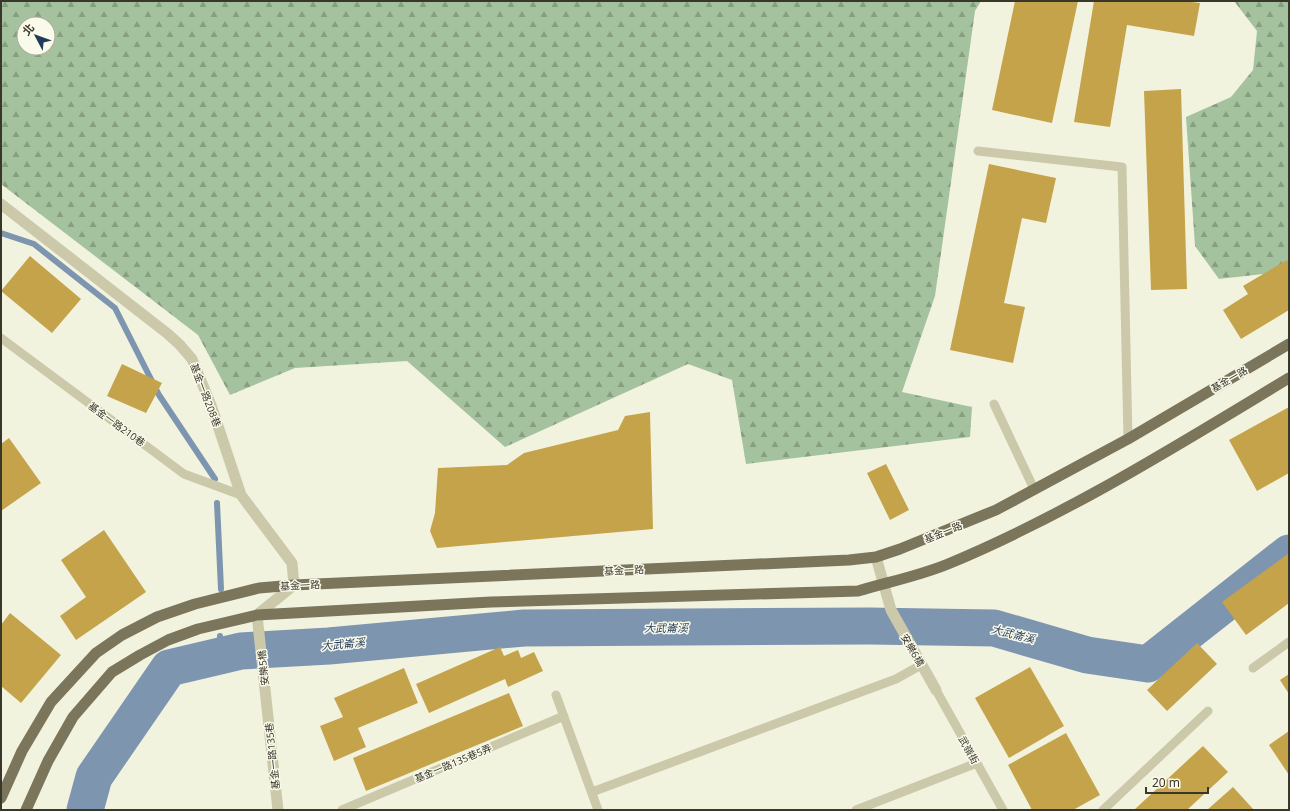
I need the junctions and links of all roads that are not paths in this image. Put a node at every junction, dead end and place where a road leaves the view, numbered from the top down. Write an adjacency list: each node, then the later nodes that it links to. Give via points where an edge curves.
1 (978, 151): 7 (lane, via 1122,167)
2 (1, 204): 9 (street, 基金一路208巷, via 168,334 192,359 211,405)
3 (1, 338): 9 (lane, 基金一路210巷, via 184,474)
4 (1289, 344): 7 (main road, 基金一路)
5 (1289, 378): 11 (main road, via 1175,447 1049,518 947,564)
6 (994, 404): 8 (lane)
7 (1128, 438): 8 (main road, 基金一路)
8 (1034, 489): 10 (main road, 基金一路, via 996,510 900,549)
9 (241, 494): 12 (street, 基金一路208巷, via 292,563)
10 (876, 556): 11 (street); 12 (main road, 基金一路, via 850,560)
11 (884, 584): 13 (main road, via 858,591 491,602); 15 (street, 安樂6橋, via 890,610)
12 (294, 585): 13 (street); 24 (main road, 基金一路, via 259,588 189,606 157,617 122,635 96,653 51,702 22,751)
13 (257, 615): 19 (street, 安樂5橋); 25 (main road, via 198,629 168,640 112,672 73,717 48,761)
14 (1289, 642): 16 (lane)
15 (922, 664): 17 (street, 安樂6橋); 23 (lane, via 896,679)
16 (1253, 668)
17 (936, 690): 22 (lane, 武嶺街)
18 (556, 695): 21 (lane)
19 (266, 702): 26 (street, 基金一路135巷)
20 (1208, 711): 31 (lane)
21 (564, 716): 23 (lane); 27 (lane, 基金一路135巷5弄)
22 (976, 764): 29 (lane); 30 (lane, 武嶺街)
23 (592, 792): 28 (lane)
24 (1, 798)
25 (26, 810)
26 (278, 810)
27 (342, 810)
28 (598, 810)
29 (856, 810)
30 (1004, 810)
31 (1104, 810)

